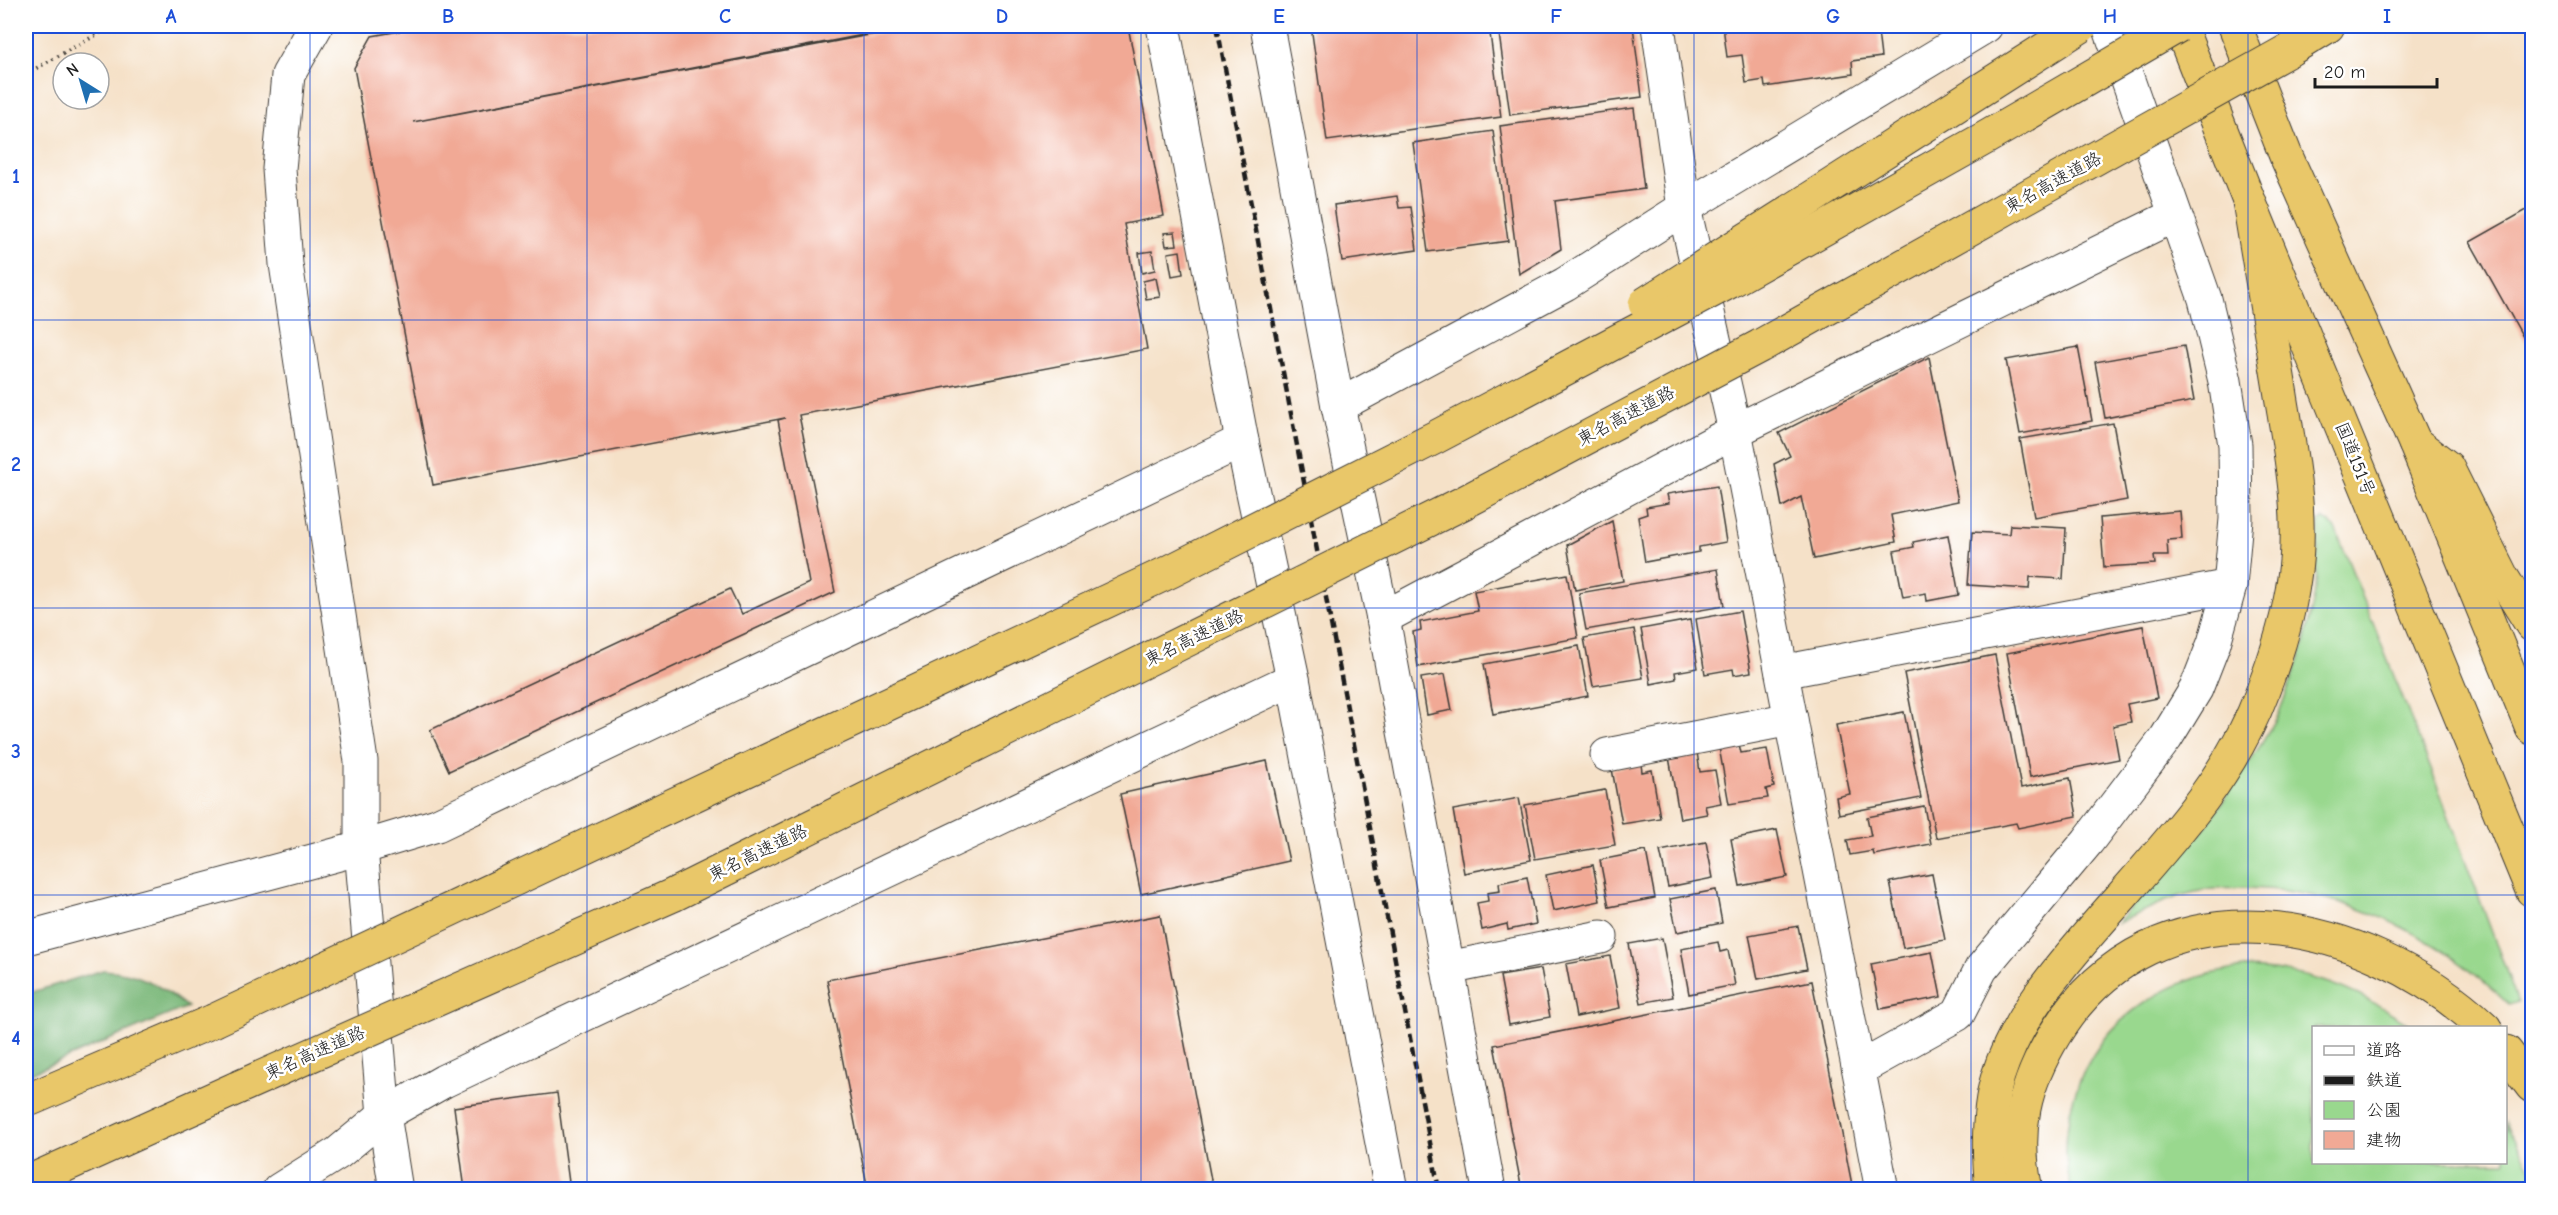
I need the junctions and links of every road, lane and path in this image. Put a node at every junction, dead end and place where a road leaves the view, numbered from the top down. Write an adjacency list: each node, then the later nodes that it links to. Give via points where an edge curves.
1 (112, 26): 12 (path)
2 (316, 26): 29 (street, via 288,75 279,169 286,264 361,761)
3 (1163, 26): 19 (street)
4 (1268, 26): 16 (street)
5 (1658, 26): 14 (street)
6 (1986, 26): 14 (street)
7 (2081, 26): 18 (highway, bridge)
8 (2109, 26): 15 (street)
9 (2179, 26): 13 (highway, 国道151号); 18 (highway, bridge, via 1729,282)
10 (2235, 26): 20 (highway, via 2286,156)
11 (2328, 26): 40 (highway, 東名高速道路, bridge, via 1760,346 1463,503 673,895)
12 (26, 74)
13 (2249, 201): 30 (highway, 国道151号); 46 (highway, via 2289,441 2297,523 2294,578 2280,639 2262,695 2238,747 2164,849 2062,963 2011,1042 1990,1115)
14 (1684, 208): 16 (street, via 1564,284); 17 (street)
15 (2175, 215): 17 (street); 21 (street, via 2205,299 2233,434 2236,519)
16 (1338, 406): 22 (street)
17 (1735, 431): 22 (street); 24 (street)
18 (1436, 437): 38 (highway, bridge, via 1171,571 213,1020)
19 (1242, 441): 25 (street); 29 (street, via 437,825)
20 (2415, 443): 23 (highway, via 2447,467 2502,577); 27 (highway)
21 (2230, 586): 24 (street); 36 (street, via 2196,689 2166,738 2088,841 1981,969 1958,1014)
22 (1383, 618): 33 (street)
23 (2532, 625)
24 (1782, 672): 26 (street)
25 (1293, 679): 39 (street, via 444,1081); 43 (street)
26 (1791, 719): 28 (street); 36 (street)
27 (2532, 728)
28 (1607, 756)
29 (361, 848): 31 (street); 39 (street)
30 (2532, 890)
31 (26, 938)
32 (1601, 938): 33 (street)
33 (1448, 968): 44 (street)
34 (2483, 1026): 47 (highway, via 2421,978 2352,945 2314,935 2246,927 2210,928 2177,935 2145,948 2084,994 2043,1055 2029,1083 2020,1120)
35 (2507, 1055): 37 (highway)
36 (1859, 1069): 45 (street)
37 (2532, 1086)
38 (26, 1101)
39 (384, 1115): 41 (street, via 338,1153); 42 (street)
40 (26, 1183)
41 (279, 1190)
42 (396, 1190)
43 (1391, 1190)
44 (1489, 1190)
45 (1882, 1190)
46 (1992, 1190)
47 (2026, 1190)

